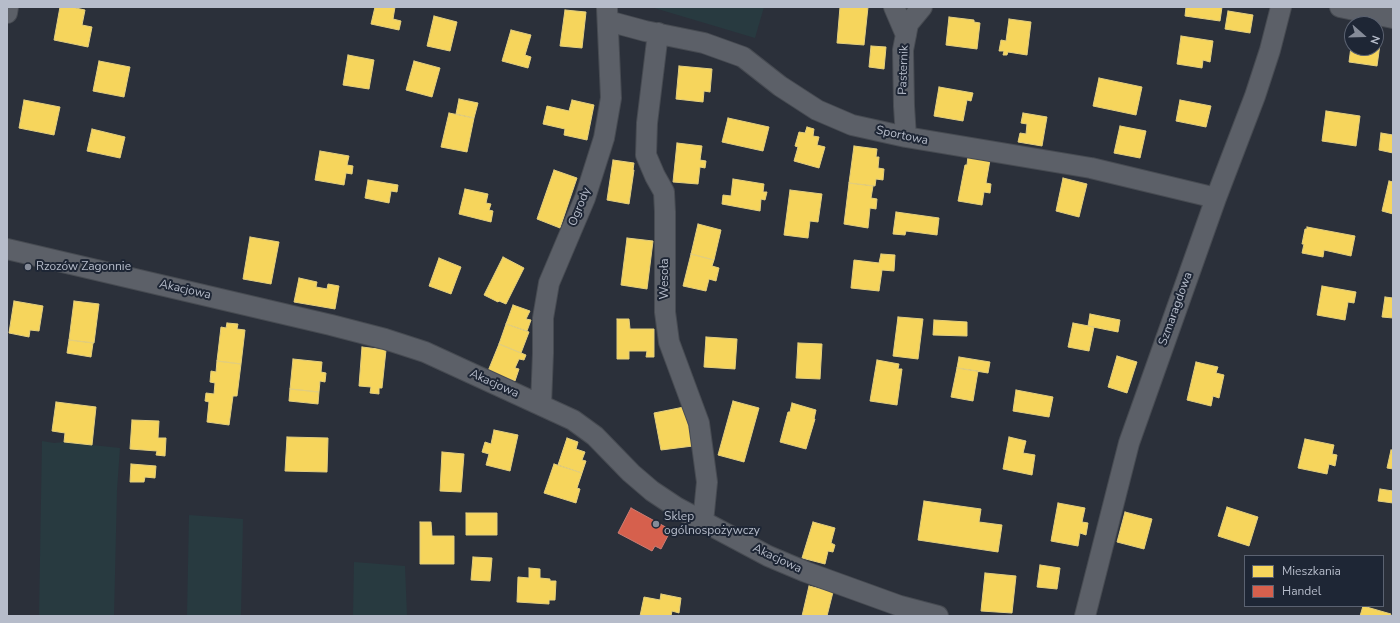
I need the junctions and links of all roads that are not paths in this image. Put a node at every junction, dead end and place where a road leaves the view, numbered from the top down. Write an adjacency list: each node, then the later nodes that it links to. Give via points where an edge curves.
1 (8, 7): 6 (street)
2 (894, 7): 10 (street)
3 (922, 7): 10 (street, Pasternik, via 908,24)
4 (1281, 7): 12 (street, Szmaragdowa, via 1255,96)
5 (1340, 7): 8 (street)
6 (7, 13)
7 (608, 14): 9 (street, Sportowa); 14 (street, Ogrody, via 611,98 604,138 585,198 548,283 543,318)
8 (1393, 18)
9 (658, 33): 11 (street, Sportowa, via 704,43 743,57 780,86 817,110 852,125); 15 (street, Wesoła, via 647,123 646,155 664,192 665,312 669,342 699,423 707,482)
10 (906, 35): 11 (street, Pasternik, via 903,50)
11 (906, 137): 12 (street, Sportowa, via 1092,168)
12 (1216, 198): 17 (street, Szmaragdowa, via 1129,443)
13 (7, 249): 14 (street, Akacjowa, via 385,339 425,352)
14 (541, 405): 15 (street, Akacjowa, via 573,420 595,436 652,491)
15 (703, 522): 16 (street, Akacjowa, via 768,556 806,572 900,606)
16 (938, 616)
17 (1085, 616)

